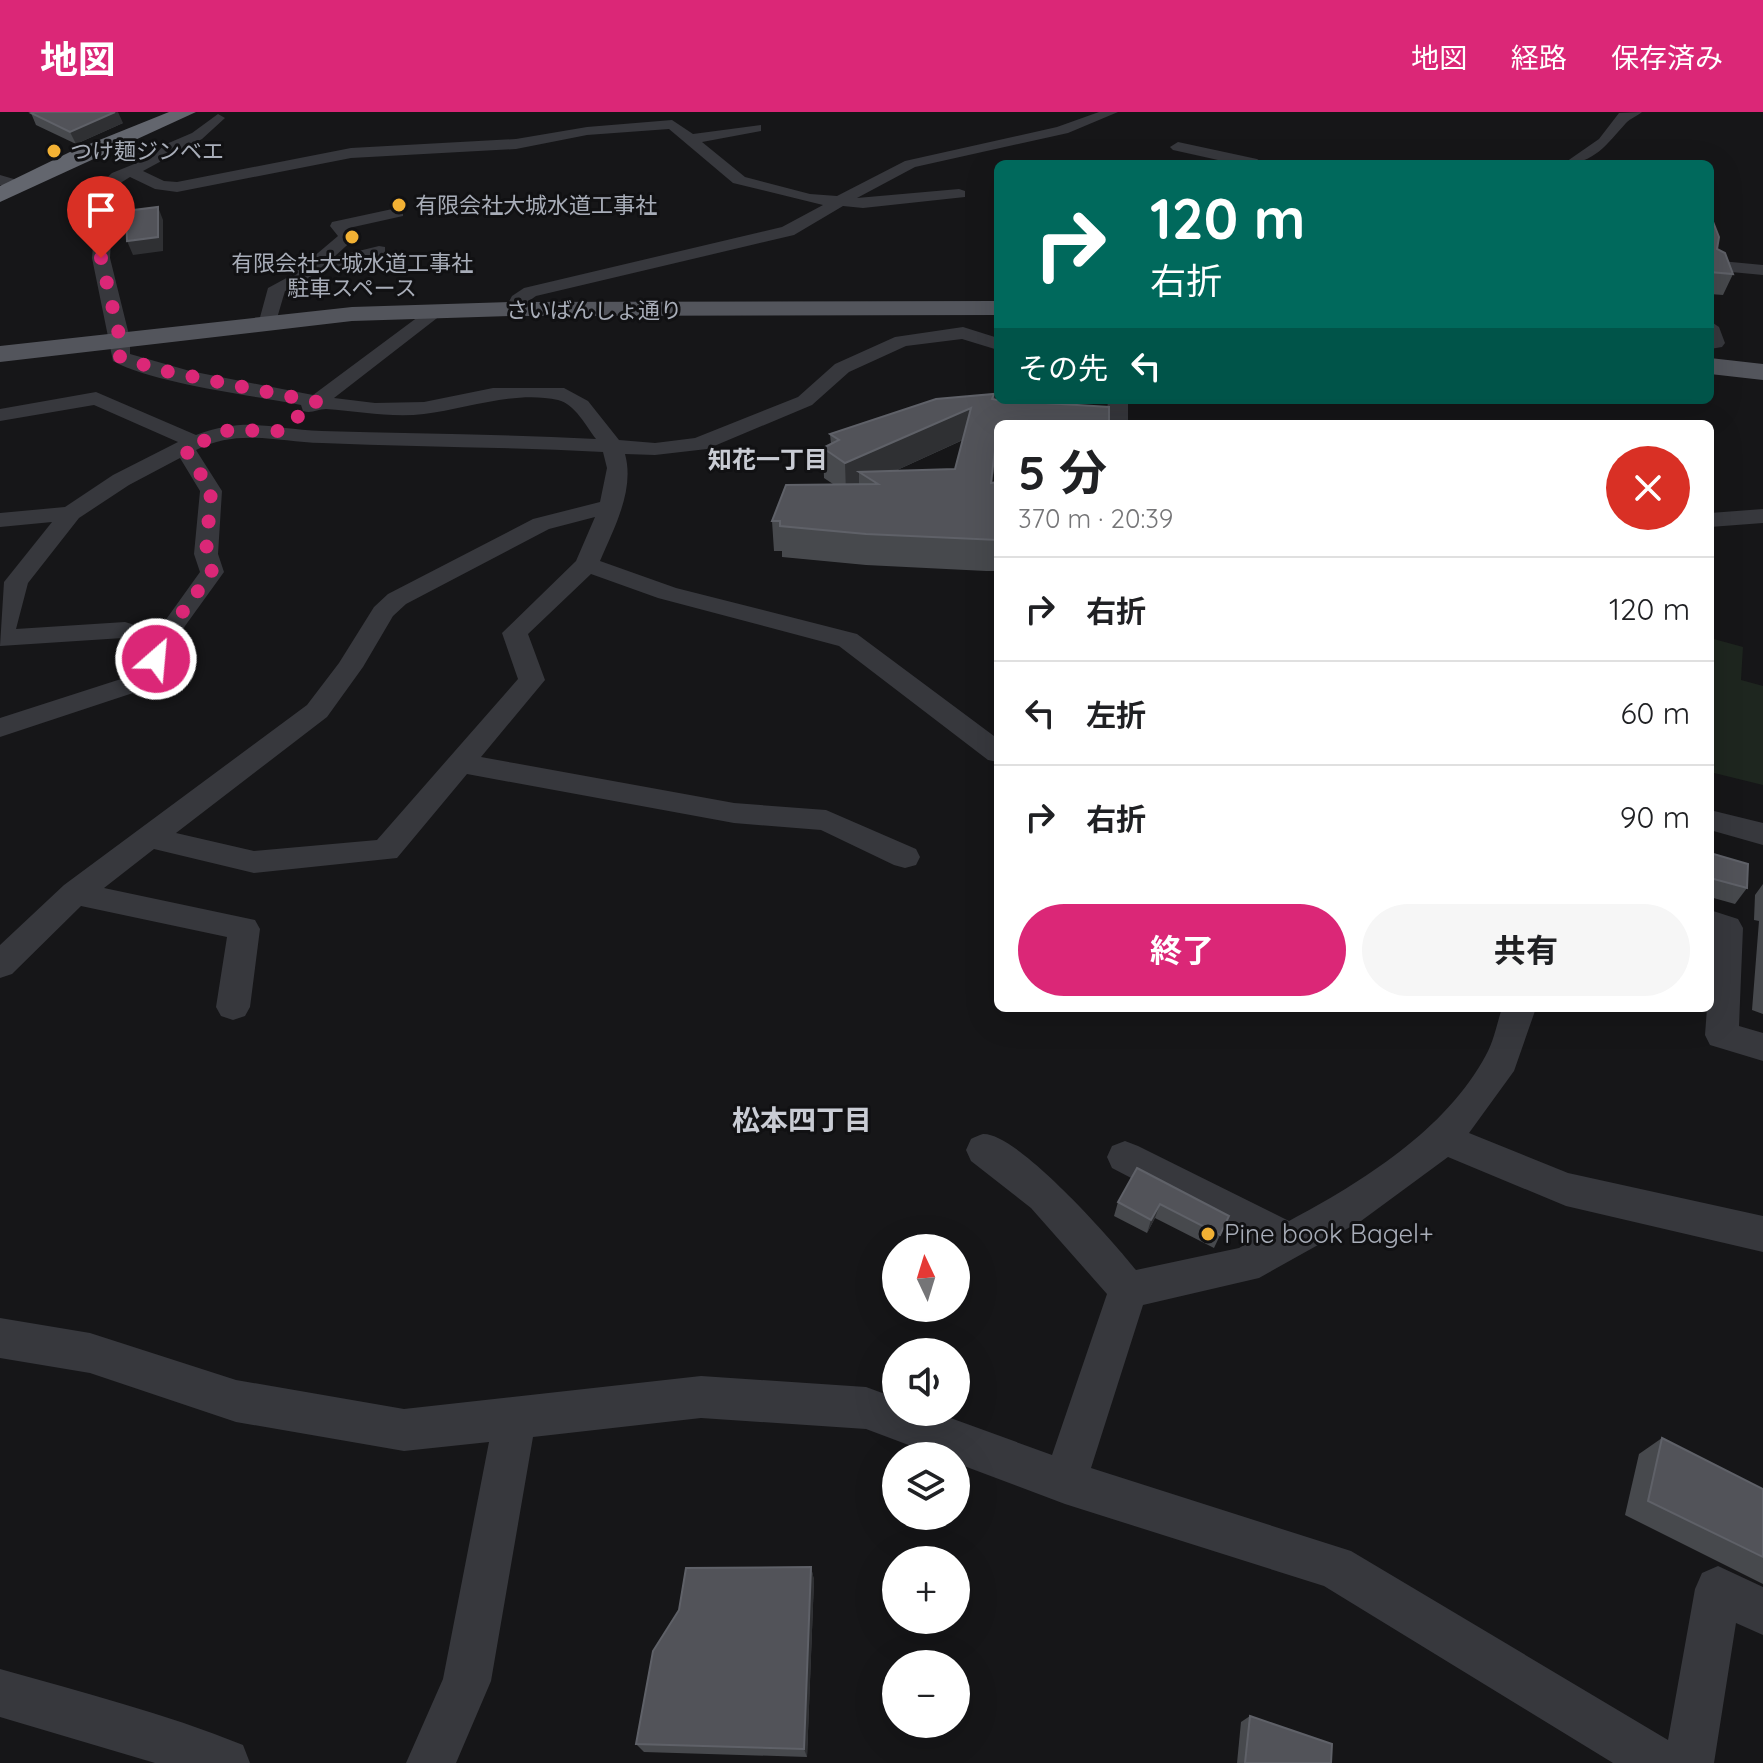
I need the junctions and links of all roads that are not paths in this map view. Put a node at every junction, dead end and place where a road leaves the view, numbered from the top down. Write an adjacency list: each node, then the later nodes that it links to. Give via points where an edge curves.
1 (186, 112): 5 (highway)
2 (1111, 112): 15 (street, via 1071,129 875,172)
3 (1635, 112): 11 (street)
4 (698, 118): 6 (street)
5 (166, 121): 12 (street, via 225,116); 13 (highway)
6 (672, 124): 8 (street); 12 (street, via 516,144 351,153 177,187)
7 (756, 128): 8 (street)
8 (691, 139): 15 (street, via 739,180)
9 (1178, 147): 10 (street)
10 (1238, 160)
11 (1577, 160)
12 (132, 172): 25 (street, via 106,186 101,242)
13 (6, 187)
14 (959, 194): 15 (street)
15 (841, 203): 22 (street, via 775,235 530,292)
16 (397, 213): 19 (street, via 338,226 348,237)
17 (379, 251): 19 (street)
18 (1714, 265): 20 (street)
19 (310, 268): 24 (street, via 277,288)
20 (1763, 270)
21 (994, 308): 22 (main road, さいばんしょ通り)
22 (514, 309): 23 (main road, さいばんしょ通り)
23 (434, 311): 24 (main road, さいばんしょ通り); 30 (street)
24 (268, 321): 25 (main road, さいばんしょ通り)
25 (120, 339): 27 (main road, さいばんしょ通り); 30 (street, via 120,357 131,363)
26 (994, 343): 34 (street, via 963,333 902,341 842,368 805,401 699,444)
27 (0, 354)
28 (1714, 366): 29 (main road)
29 (1763, 372)
30 (317, 402): 32 (street); 34 (street, via 424,408 493,394 564,394 581,405)
31 (0, 415): 33 (street, via 96,398)
32 (279, 431): 33 (street, via 229,430); 34 (street, via 318,437)
33 (190, 445): 36 (street); 43 (street, via 211,491 206,554 212,572)
34 (612, 446): 35 (street, via 618,468)
35 (611, 506): 40 (street); 49 (street, via 541,524 397,599 317,711)
36 (71, 513): 38 (street); 41 (street)
37 (1763, 516): 39 (street)
38 (0, 520)
39 (1714, 520)
40 (587, 564): 45 (street, via 667,593 848,640); 46 (street, via 515,633 532,680)
41 (8, 582): 42 (street, via 17,600)
42 (1, 632): 43 (street, via 125,630)
43 (163, 643): 44 (street, via 156,659 130,685)
44 (0, 728)
45 (994, 750)
46 (461, 763): 49 (street, via 386,850 254,862); 50 (street, via 734,813 826,820)
47 (1714, 821): 48 (street)
48 (1763, 834)
49 (149, 837): 51 (street)
50 (905, 857)
51 (75, 893): 53 (street); 54 (street, via 244,929)
52 (1714, 923): 56 (street, via 1727,928 1722,1035)
53 (0, 965)
54 (233, 1007)
55 (1518, 1012): 57 (street, via 1502,1061)
56 (1763, 1047)
57 (1444, 1139): 60 (street, via 1566,1189); 61 (street, via 1348,1209)
58 (984, 1150): 62 (street, via 1042,1191)
59 (1125, 1157): 61 (street)
60 (1763, 1234)
61 (1292, 1242): 62 (street, via 1245,1265)
62 (1128, 1290): 65 (street)
63 (0, 1338): 64 (street, via 90,1353 236,1401 404,1430)
64 (515, 1419): 65 (street, via 701,1397 866,1408); 69 (street, via 467,1681)
65 (1065, 1482): 70 (street, via 1335,1567)
66 (1763, 1612): 71 (street, via 1718,1589)
67 (0, 1693): 68 (street)
68 (225, 1763)
69 (431, 1763)
70 (1659, 1763)
71 (1689, 1763)

